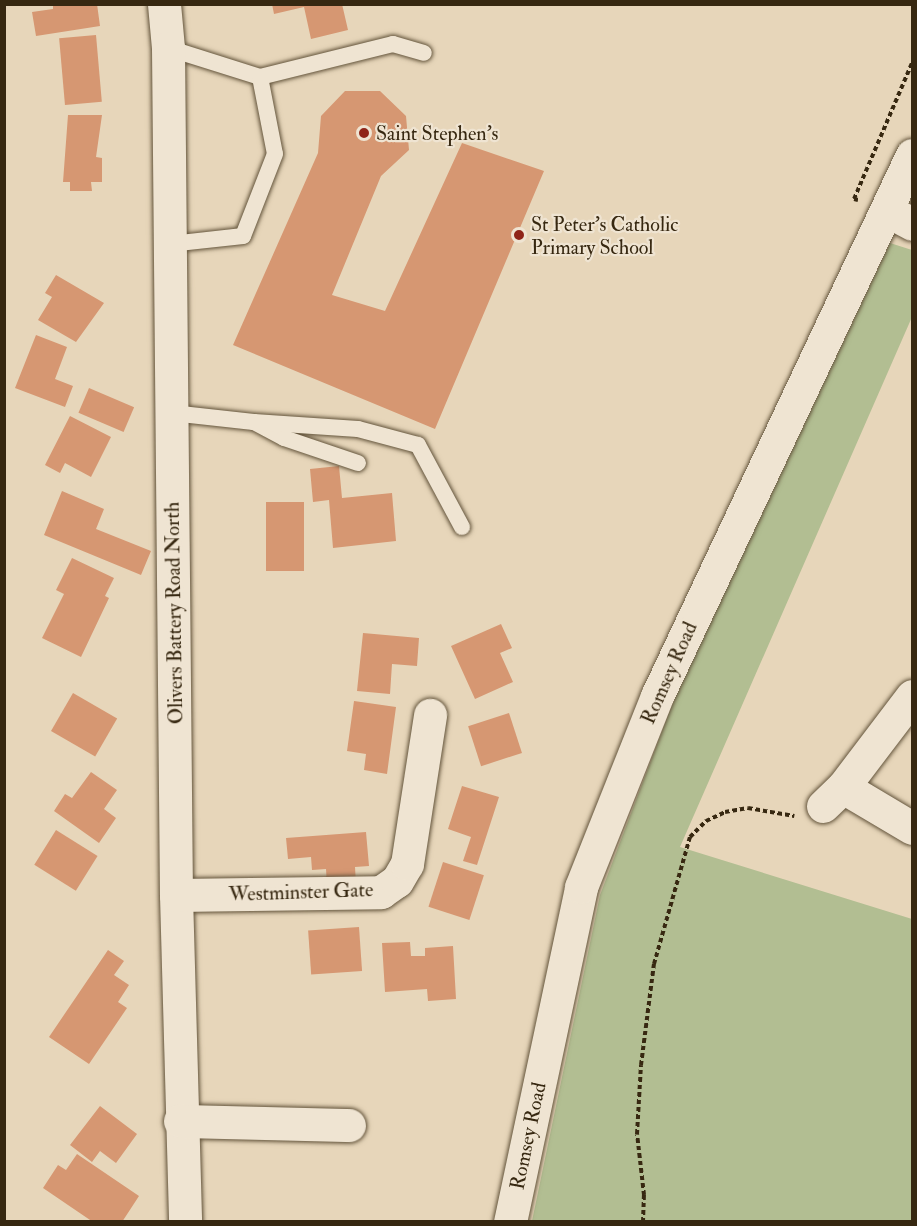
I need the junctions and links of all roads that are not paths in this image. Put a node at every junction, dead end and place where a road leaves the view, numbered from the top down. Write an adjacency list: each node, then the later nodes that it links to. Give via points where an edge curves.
1 (164, 4): 2 (street, Olivers Battery Road North)
2 (168, 48): 4 (lane); 7 (street, Olivers Battery Road North)
3 (424, 53): 4 (lane, via 393,44)
4 (260, 77): 7 (lane, via 275,154 243,236)
5 (912, 154): 6 (street, Romsey Road)
6 (900, 217): 19 (street, Romsey Road, via 657,696 581,887)
7 (171, 244): 8 (street, Olivers Battery Road North)
8 (172, 413): 9 (lane); 15 (street, Olivers Battery Road North)
9 (254, 422): 10 (lane, via 284,438); 11 (lane, via 358,429 418,446)
10 (358, 463)
11 (462, 527)
12 (912, 696): 14 (street, via 833,797)
13 (430, 715): 15 (street, Westminster Gate, via 407,864 397,881 381,892)
14 (912, 828)
15 (176, 895): 16 (street, Olivers Battery Road North)
16 (180, 1121): 17 (street); 18 (street, Olivers Battery Road North)
17 (349, 1125)
18 (185, 1221)
19 (510, 1221)

